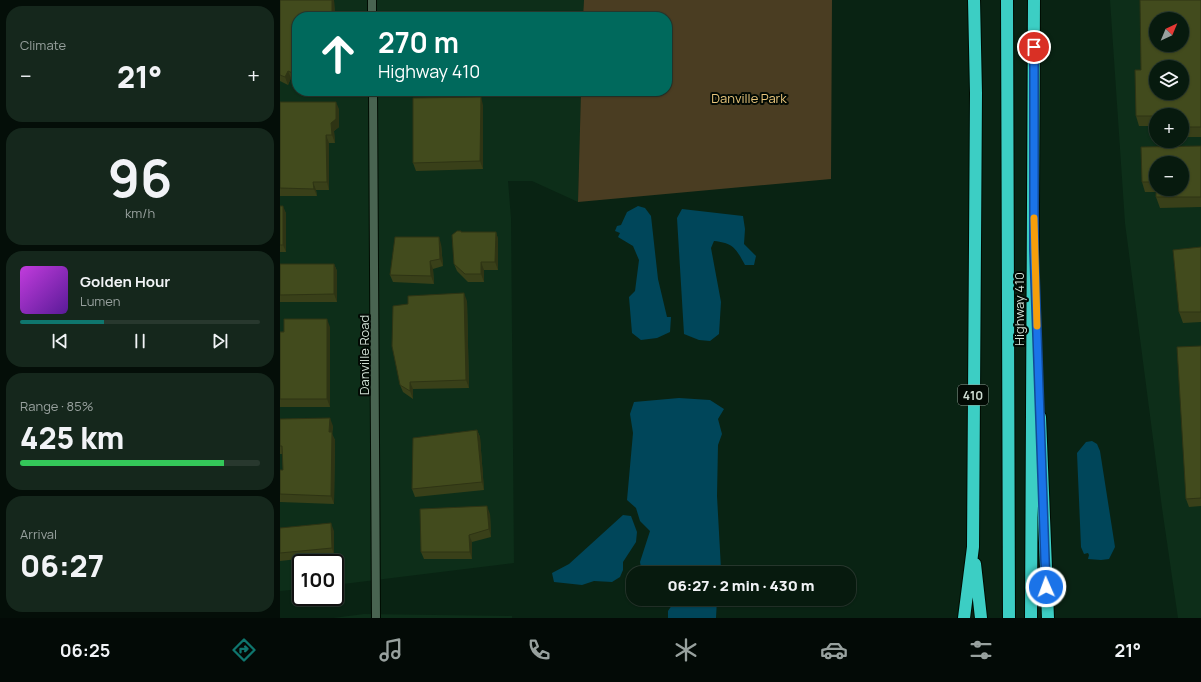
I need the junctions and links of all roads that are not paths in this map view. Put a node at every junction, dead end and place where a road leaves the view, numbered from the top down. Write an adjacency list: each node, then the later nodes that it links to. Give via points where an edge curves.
1 (372, 0): 5 (street)
2 (974, 0): 8 (highway, 410, via 976,93)
3 (1007, 0): 12 (highway)
4 (1034, 0): 7 (highway, Highway 410)
5 (372, 12)
6 (373, 96): 9 (street, Danville Road)
7 (1034, 249): 13 (highway, Highway 410); 14 (highway)
8 (972, 547): 10 (highway); 11 (highway)
9 (376, 618)
10 (964, 618)
11 (981, 618)
12 (1009, 618)
13 (1031, 618)
14 (1048, 618)

